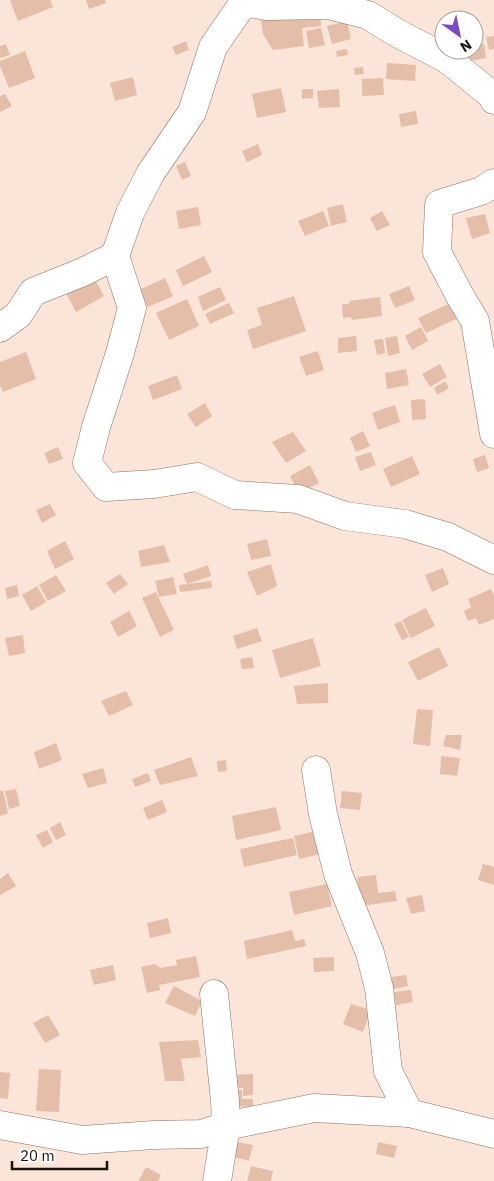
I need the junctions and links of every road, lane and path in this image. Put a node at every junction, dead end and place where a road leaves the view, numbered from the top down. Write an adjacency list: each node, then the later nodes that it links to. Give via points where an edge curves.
1 (244, 1): 2 (street, via 266,6 328,5 368,15 447,59); 4 (street, via 213,47 192,112 150,174 130,213)
2 (494, 100)
3 (494, 183): 6 (street, via 481,191 439,204 438,252 475,321)
4 (115, 256): 5 (street, via 33,292 18,315); 7 (street, via 132,308 87,463 106,487 196,477 235,495 298,499 345,516 405,524 448,536)
5 (0, 328)
6 (494, 434)
7 (494, 560)
8 (316, 770): 10 (street, via 338,874 370,953 379,988 388,1071)
9 (214, 994): 12 (street)
10 (409, 1113): 12 (street, via 314,1108); 13 (street)
11 (0, 1125): 12 (street, via 82,1140 201,1134)
12 (226, 1126): 14 (street)
13 (494, 1134)
14 (217, 1181)

